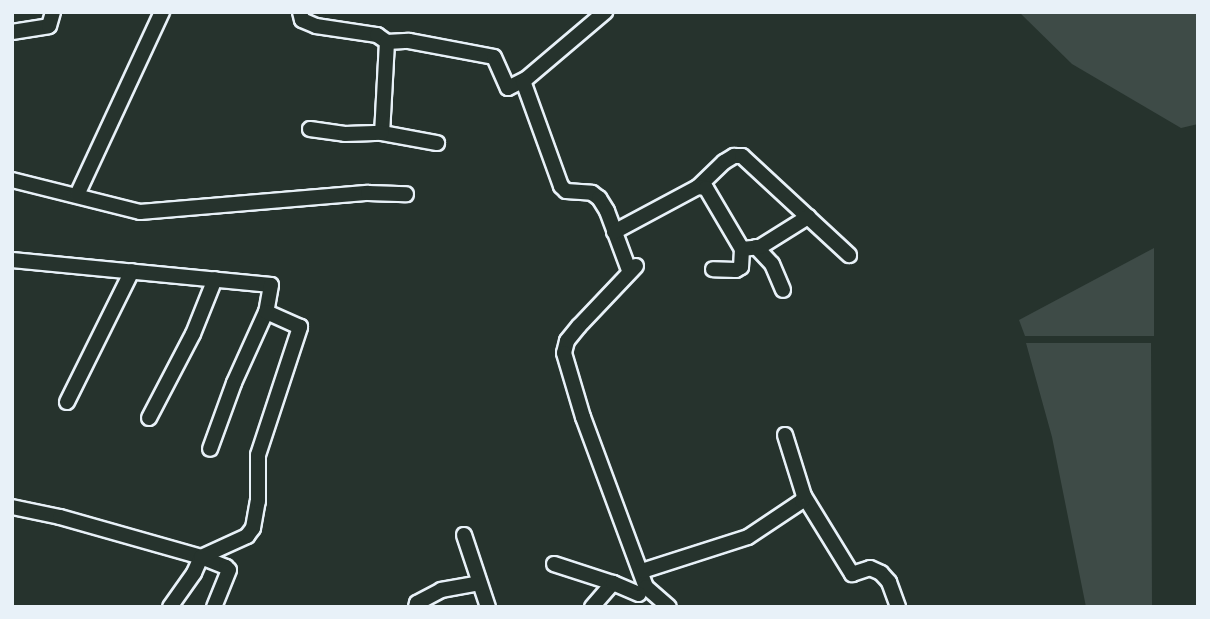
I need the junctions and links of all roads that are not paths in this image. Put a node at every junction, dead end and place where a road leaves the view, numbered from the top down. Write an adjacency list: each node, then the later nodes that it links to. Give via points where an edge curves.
1 (53, 12): 5 (street, via 49,26)
2 (162, 12): 14 (street)
3 (300, 12): 6 (street, via 302,20 316,26 377,35)
4 (605, 12): 7 (street)
5 (12, 32)
6 (387, 42): 7 (street, via 409,41 494,57 508,88); 9 (street)
7 (523, 81): 16 (street, via 561,186 599,198)
8 (310, 129): 9 (street)
9 (382, 133): 10 (street)
10 (437, 143)
11 (12, 180): 14 (street)
12 (698, 187): 15 (street, via 724,162 742,156); 16 (street); 17 (street, via 706,188)
13 (406, 194): 14 (street, via 318,196 140,212)
14 (77, 195)
15 (808, 217): 17 (street); 18 (street)
16 (614, 232): 34 (street, via 632,268 579,326 564,353 583,417)
17 (749, 248): 20 (street, via 736,270); 23 (street, via 772,264)
18 (849, 255)
19 (12, 260): 21 (street)
20 (713, 269)
21 (132, 271): 22 (street); 25 (street)
22 (215, 279): 24 (street, via 271,285); 26 (street, via 193,334)
23 (783, 289)
24 (266, 312): 28 (street); 32 (street, via 300,327 258,454 253,528 247,537)
25 (68, 402)
26 (149, 418)
27 (785, 435): 29 (street)
28 (210, 449)
29 (804, 496): 34 (street, via 748,537); 44 (street, via 852,574 870,568 881,573)
30 (12, 507): 32 (street)
31 (464, 535): 35 (street)
32 (201, 557): 38 (street); 39 (street, via 229,570)
33 (554, 564): 36 (street)
34 (642, 571): 37 (street)
35 (479, 583): 40 (street, via 440,590); 41 (street)
36 (613, 583): 37 (street); 42 (street)
37 (639, 596): 43 (street)
38 (170, 607)
39 (214, 607)
40 (416, 607)
41 (488, 607)
42 (592, 607)
43 (669, 607)
44 (898, 607)

